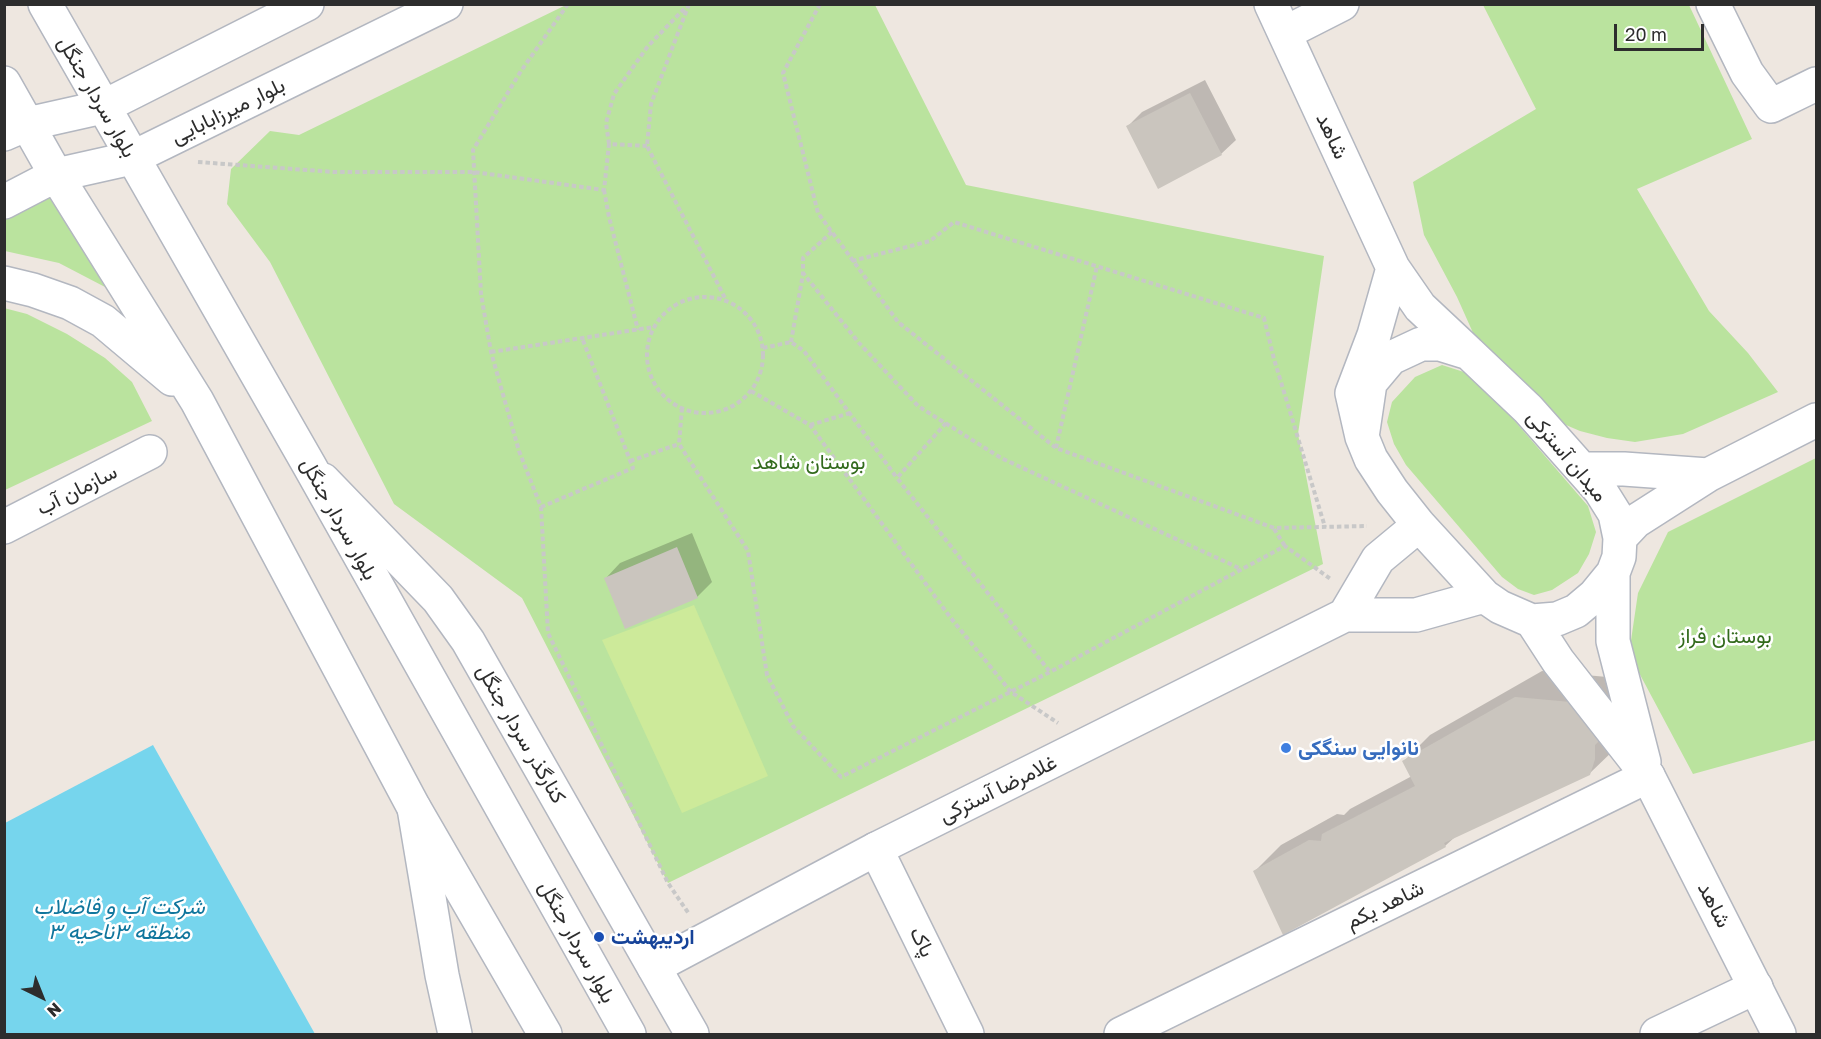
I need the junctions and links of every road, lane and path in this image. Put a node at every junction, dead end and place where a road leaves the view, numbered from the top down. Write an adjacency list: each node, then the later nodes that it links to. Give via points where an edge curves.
1 (45, 4): 12 (street, بلوار سردار جنگل)
2 (307, 4): 12 (street)
3 (446, 4): 16 (street, بلوار میرزابابایی)
4 (568, 4): 18 (path, via 473,150)
5 (820, 4): 22 (path, via 783,73 818,213)
6 (1342, 4): 9 (street)
7 (1713, 4): 11 (street, via 1747,73 1772,106)
8 (689, 5): 14 (path, via 648,46 614,94 606,123); 15 (path, via 651,104)
9 (1278, 19): 25 (street, شاهد)
10 (4, 83): 13 (street)
11 (1816, 84)
12 (103, 107): 13 (street); 16 (street, بلوار سردار جنگل)
13 (16, 129): 19 (street)
14 (609, 144): 15 (path); 20 (path)
15 (647, 147): 28 (path)
16 (132, 158): 19 (street, بلوار میرزابابایی); 48 (street, بلوار سردار جنگل)
17 (191, 162): 18 (path, via 334,172)
18 (474, 172): 20 (path); 34 (path, via 482,294)
19 (56, 175): 21 (street, بلوار میرزابابایی); 37 (street)
20 (604, 190): 30 (path)
21 (4, 202)
22 (832, 232): 23 (path); 26 (path, via 803,258)
23 (852, 261): 24 (path, via 930,241 954,222); 45 (path, via 898,322)
24 (1097, 266): 45 (path); 56 (path, via 1264,318)
25 (1393, 268): 35 (street, شاهد, via 1420,307); 43 (street, via 1352,393)
26 (803, 273): 32 (path); 41 (path, via 859,343 918,406)
27 (4, 283): 37 (street, via 70,303 103,321)
28 (726, 300): 29 (path, via 710,296 678,303); 33 (path, via 754,322)
29 (654, 327): 30 (path); 38 (path, via 648,345 654,383 666,398)
30 (638, 330): 31 (path)
31 (582, 338): 34 (path); 47 (path)
32 (791, 342): 33 (path); 39 (path, via 804,351)
33 (763, 348): 36 (path, via 760,375)
34 (491, 352): 52 (path, via 519,451)
35 (1469, 353): 43 (street, میدان آسترکی, via 1440,344 1421,344 1391,358 1370,383); 49 (street, میدان آسترکی)
36 (751, 391): 38 (path, via 737,404 719,412 700,413); 42 (path)
37 (197, 401): 69 (street)
38 (682, 408): 44 (path)
39 (850, 413): 42 (path); 51 (path)
40 (1816, 420): 50 (street)
41 (946, 423): 51 (path); 60 (path, via 1001,458)
42 (810, 425): 66 (path, via 950,617)
43 (1362, 437): 53 (street, via 1371,459)
44 (679, 444): 47 (path); 66 (path, via 748,550 767,675 793,726 841,777)
45 (1056, 448): 57 (path)
46 (150, 452): 55 (street, سازمان آب)
47 (630, 461): 52 (path, via 633,468)
48 (309, 465): 72 (street, کنارگذر سردار جنگل, via 438,599 468,641); 76 (street, بلوار سردار جنگل)
49 (1582, 469): 50 (street); 58 (street, میدان آسترکی, via 1615,514)
50 (1708, 475): 58 (street, via 1636,521)
51 (897, 478): 65 (path)
52 (541, 507): 71 (path, via 548,633 668,883)
53 (1419, 525): 62 (street); 63 (street, via 1378,559)
54 (1372, 526): 56 (path)
55 (4, 527)
56 (1325, 527): 57 (path)
57 (1274, 528): 59 (path)
58 (1620, 538): 61 (street, میدان آسترکی)
59 (1285, 546): 60 (path); 63 (path)
60 (1242, 569): 65 (path)
61 (1613, 573): 64 (street, میدان آسترکی, via 1576,611 1557,619); 68 (street, شاهد, via 1613,641)
62 (1484, 596): 63 (street, via 1416,615); 64 (street)
63 (1350, 606): 67 (street, غلامرضا آسترکی)
64 (1532, 621): 68 (street, شاهد, via 1558,661)
65 (1050, 672): 66 (path)
66 (1011, 692): 67 (path)
67 (1090, 743): 70 (street, غلامرضا آسترکی)
68 (1648, 776): 73 (street, شاهد); 79 (street, شاهد یکم)
69 (413, 806): 74 (street); 75 (street)
70 (876, 849): 71 (street, غلامرضا آسترکی); 78 (street, پاک)
71 (706, 939): 72 (street, غلامرضا آسترکی)
72 (654, 967): 77 (street, کنارگذر سردار جنگل)
73 (1756, 987): 80 (street); 81 (street, شاهد)
74 (455, 1035)
75 (545, 1035)
76 (629, 1035)
77 (692, 1035)
78 (967, 1035)
79 (1122, 1035)
80 (1658, 1035)
81 (1779, 1035)

